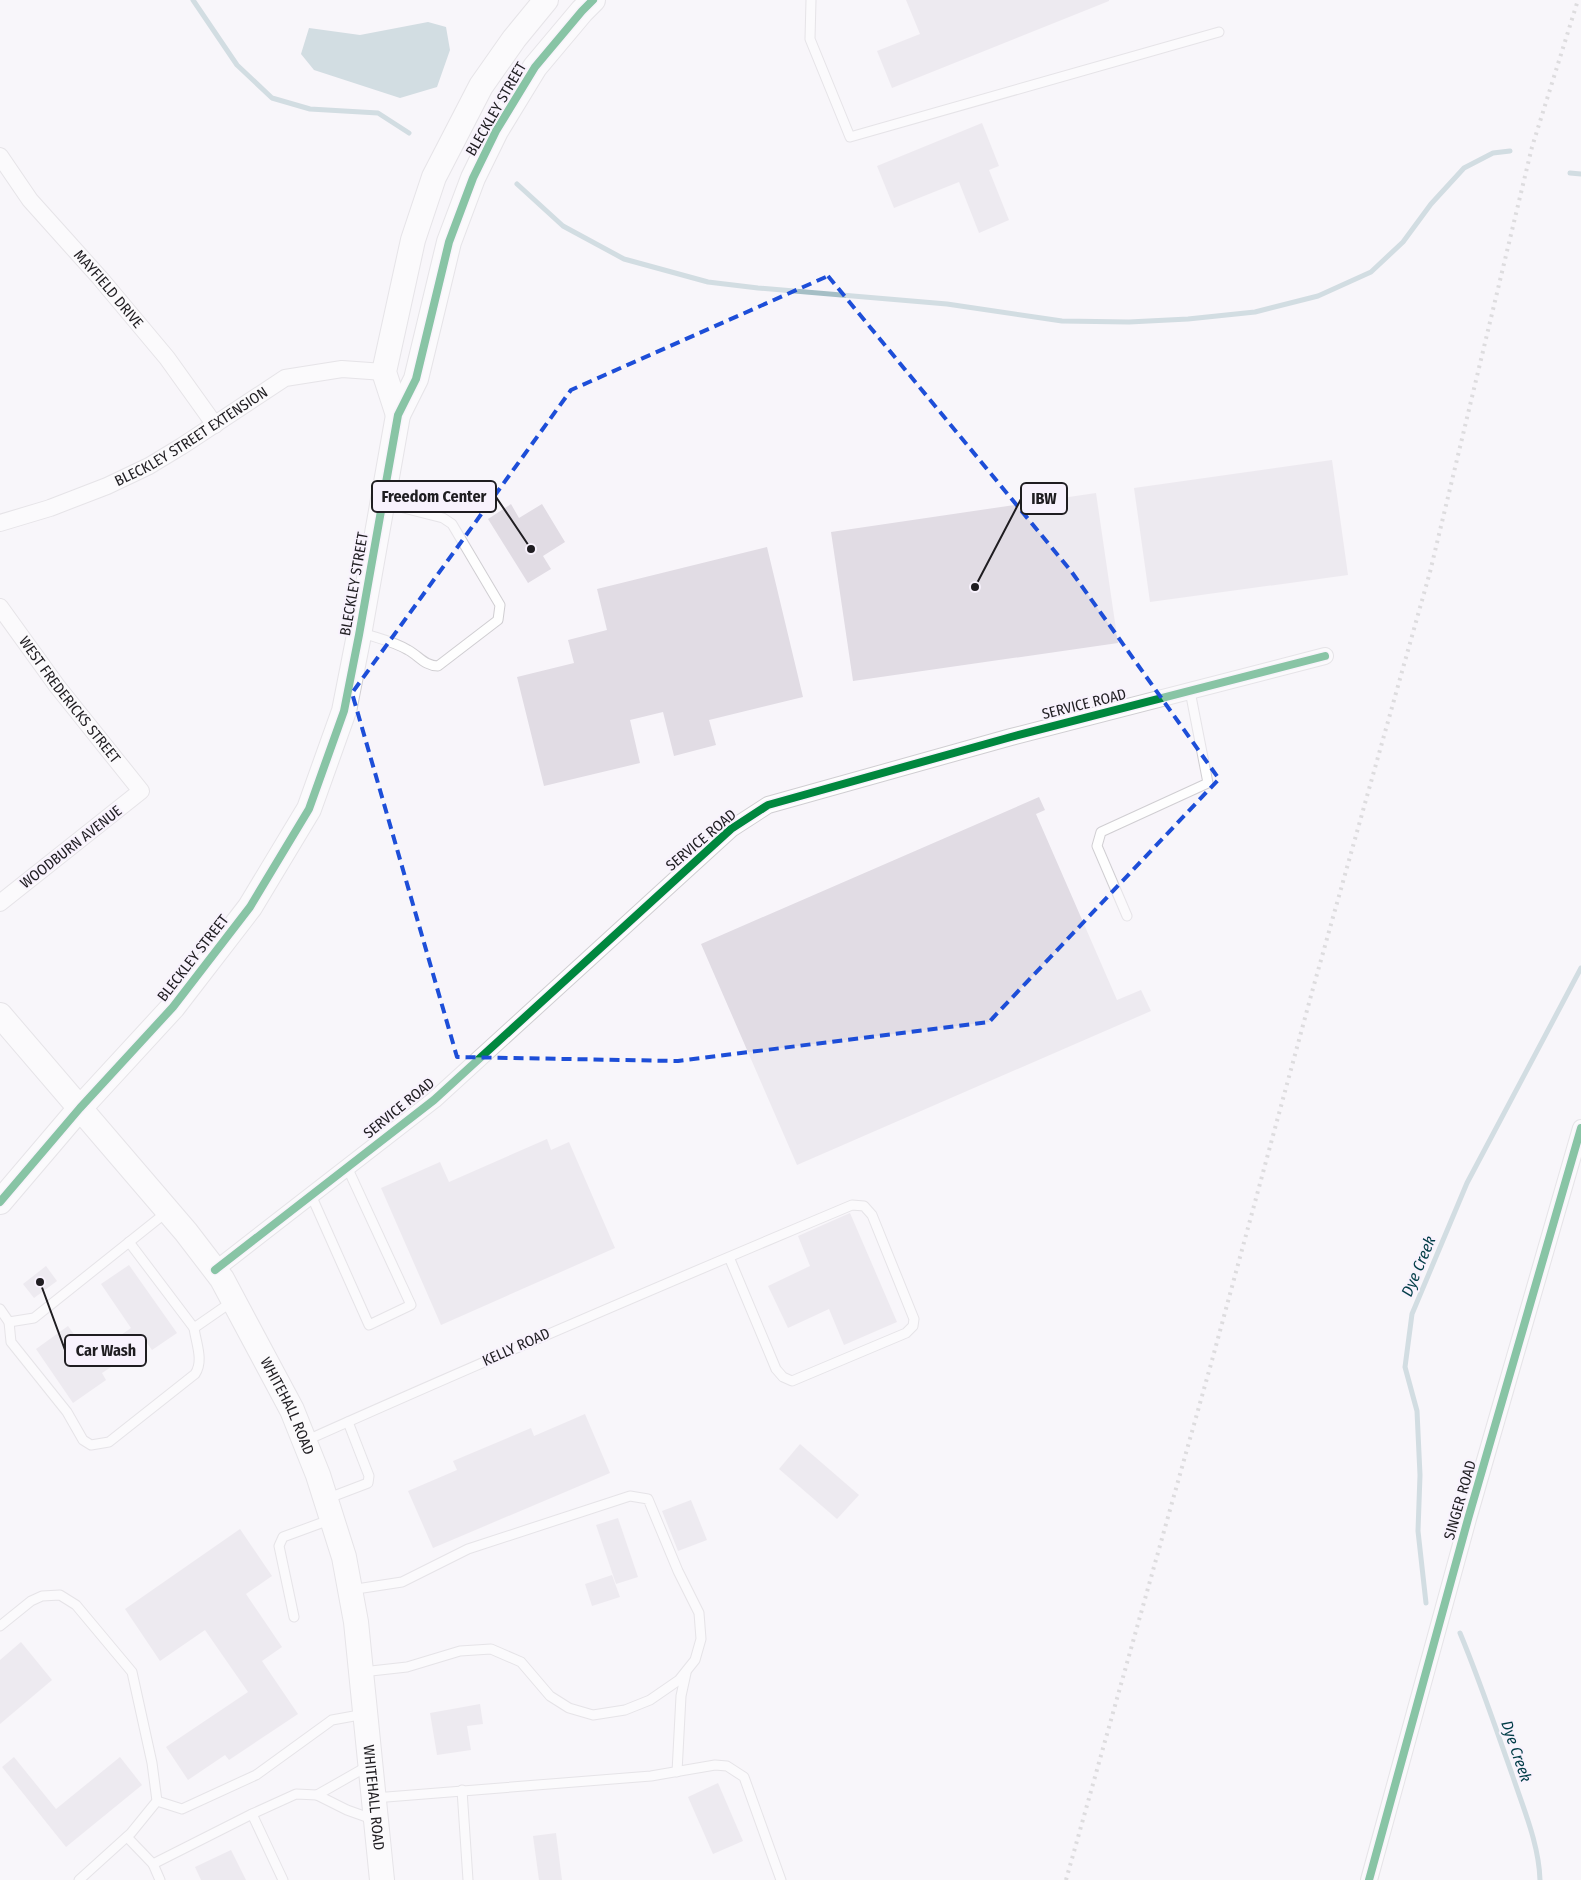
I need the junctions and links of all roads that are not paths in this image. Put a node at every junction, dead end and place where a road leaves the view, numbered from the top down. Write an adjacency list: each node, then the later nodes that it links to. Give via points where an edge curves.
1 (546, 0): 6 (street, BLECKLEY STREET, via 481,86 434,177 413,240)
2 (593, 0): 7 (street, BLECKLEY STREET, via 535,67 496,131 473,178 449,242 416,379)
3 (810, 0): 4 (lane, via 810,40 850,137)
4 (1219, 32)
5 (0, 156): 8 (street, MAYFIELD DRIVE, via 30,200 167,358)
6 (384, 372): 7 (street, BLECKLEY STREET); 8 (street, BLECKLEY STREET EXTENSION, via 342,369 285,378)
7 (398, 415): 9 (street, BLECKLEY STREET)
8 (215, 425): 10 (street, BLECKLEY STREET EXTENSION, via 149,466 107,486)
9 (383, 502): 12 (street, BLECKLEY STREET); 12 (lane, via 443,518 452,524 500,605 500,612 498,620 438,666 429,666 408,650)
10 (0, 523)
11 (0, 607): 15 (street, WEST FREDERICKS STREET, via 57,686)
12 (360, 632): 19 (street, BLECKLEY STREET, via 344,711 309,808 244,914 173,1007)
13 (1325, 656): 14 (street, SERVICE ROAD)
14 (1190, 691): 17 (lane, via 1208,783 1101,832 1097,846); 21 (street, SERVICE ROAD, via 768,805 732,829 434,1100)
15 (141, 791): 16 (street, WOODBURN AVENUE)
16 (0, 903)
17 (1127, 916)
18 (0, 1014): 19 (street, WHITEHALL ROAD)
19 (80, 1108): 23 (street, BLECKLEY STREET); 24 (street, WHITEHALL ROAD)
20 (1581, 1128): 56 (street, SINGER ROAD, via 1468,1519)
21 (347, 1167): 22 (street, SERVICE ROAD); 22 (lane, via 410,1305 369,1325)
22 (311, 1195): 27 (street, SERVICE ROAD)
23 (0, 1202)
24 (168, 1211): 25 (lane); 27 (street, WHITEHALL ROAD)
25 (129, 1242): 30 (lane, via 34,1318); 31 (lane)
26 (729, 1256): 26 (lane, KELLY ROAD, via 852,1205 864,1206 872,1215 914,1319 913,1326 906,1333 792,1381 776,1369); 32 (lane, KELLY ROAD)
27 (215, 1270): 28 (street, WHITEHALL ROAD)
28 (234, 1301): 31 (lane); 33 (street, WHITEHALL ROAD)
29 (0, 1309): 30 (lane)
30 (9, 1322): 31 (lane, via 12,1342 67,1412 83,1440 91,1445 109,1442 195,1374 200,1362)
31 (194, 1328)
32 (348, 1422): 33 (lane, KELLY ROAD); 34 (lane, via 368,1483)
33 (305, 1441): 34 (street, WHITEHALL ROAD)
34 (329, 1509): 35 (street, WHITEHALL ROAD); 36 (lane, via 283,1537 279,1546)
35 (350, 1590): 38 (lane, via 402,1582 468,1549 630,1496 648,1499 699,1613 701,1639 695,1660); 39 (street, WHITEHALL ROAD)
36 (294, 1617)
37 (0, 1626): 45 (lane, via 42,1596 60,1595 76,1605 132,1672 152,1763)
38 (687, 1671): 39 (lane, via 650,1700 625,1710 593,1715 569,1708 550,1696 521,1662 491,1649 460,1651 407,1667); 42 (lane, via 681,1696)
39 (361, 1672): 40 (street, WHITEHALL ROAD)
40 (365, 1714): 41 (street, WHITEHALL ROAD); 45 (lane, via 332,1720 256,1775 182,1809)
41 (370, 1764): 44 (lane); 46 (street, WHITEHALL ROAD)
42 (677, 1772): 43 (lane); 55 (lane, via 715,1765 728,1766 744,1777)
43 (462, 1790): 46 (lane); 54 (lane)
44 (317, 1795): 46 (lane, via 347,1810); 47 (lane, via 296,1794)
45 (156, 1801): 48 (lane)
46 (375, 1810): 53 (street, WHITEHALL ROAD)
47 (252, 1814): 49 (lane); 52 (lane)
48 (126, 1836): 49 (lane); 50 (lane)
49 (153, 1864): 51 (lane)
50 (79, 1880)
51 (160, 1880)
52 (283, 1880)
53 (382, 1880)
54 (468, 1880)
55 (781, 1880)
56 (1369, 1880)

